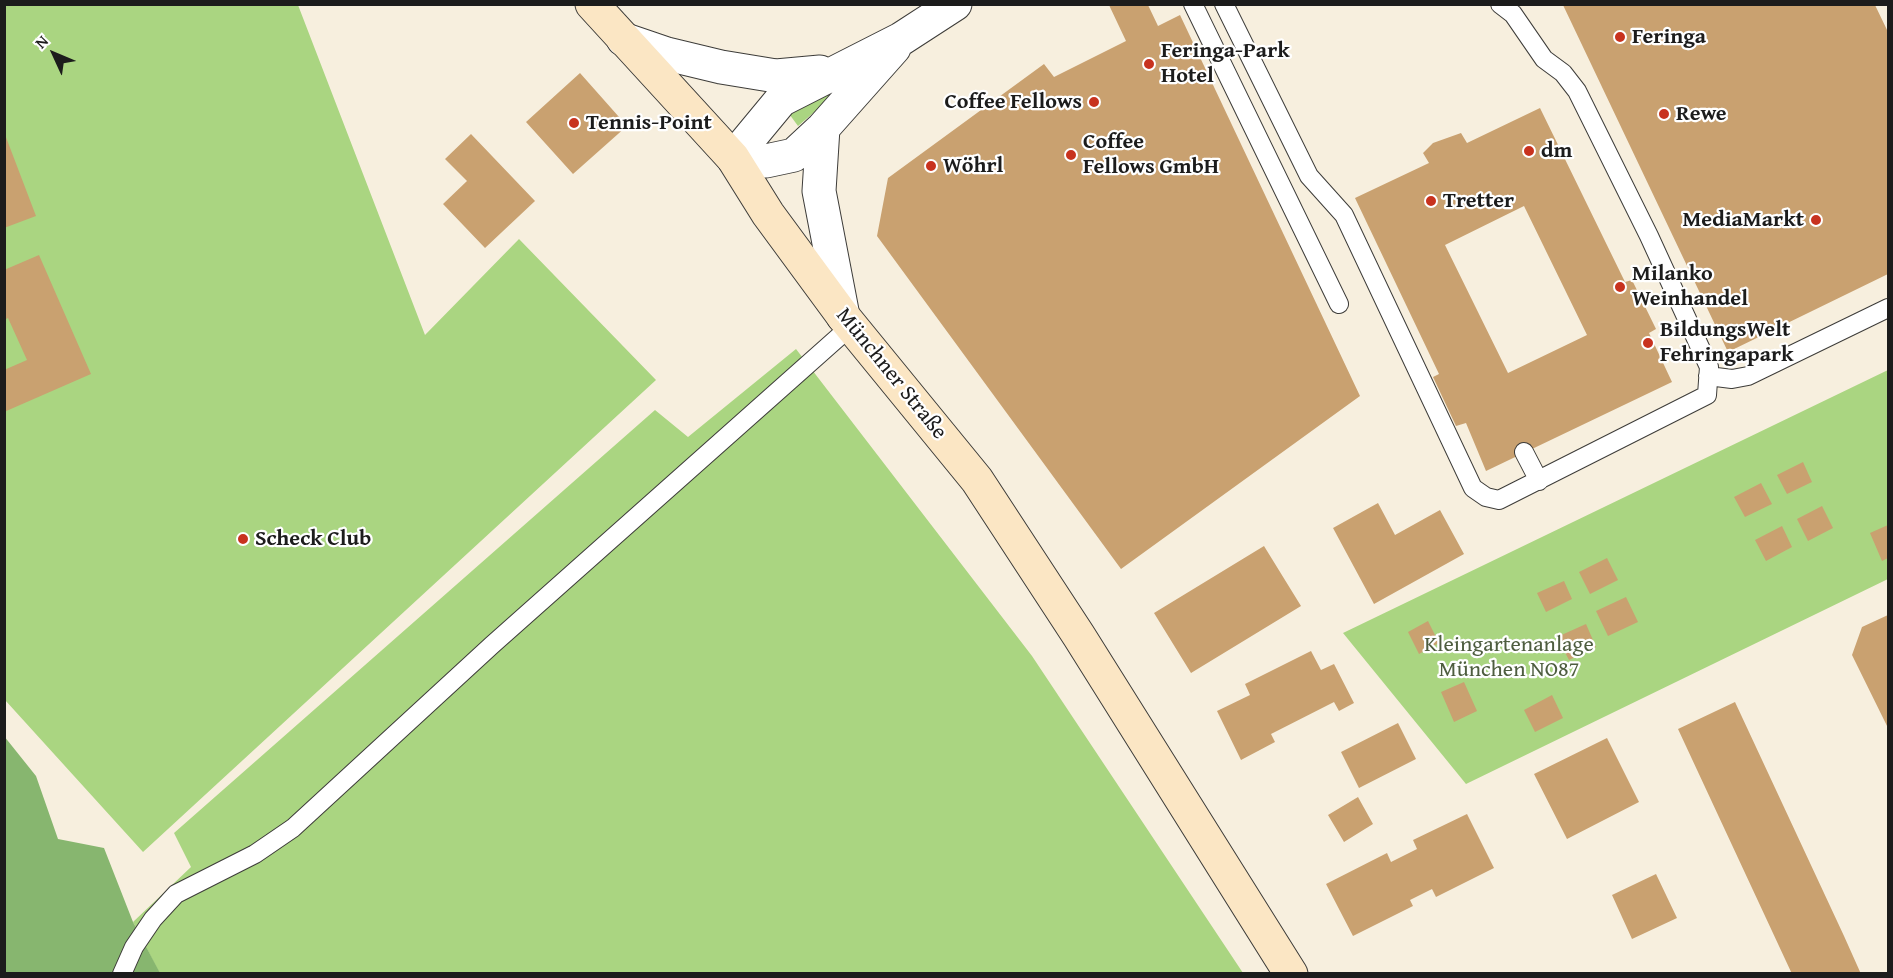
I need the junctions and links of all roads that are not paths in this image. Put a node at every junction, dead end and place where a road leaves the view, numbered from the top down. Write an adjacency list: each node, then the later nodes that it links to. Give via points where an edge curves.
1 (592, 4): 6 (main road, Münchner Straße)
2 (955, 4): 7 (street)
3 (1193, 4): 11 (lane)
4 (1224, 4): 16 (lane, via 1309,176 1344,215 1473,488 1500,500)
5 (1500, 4): 14 (lane, via 1512,14 1544,59 1563,73 1577,91 1649,236 1709,367)
6 (623, 39): 8 (street, via 710,65 776,76); 10 (main road, Münchner Straße)
7 (901, 39): 8 (street); 9 (street)
8 (837, 71): 10 (street, via 781,100)
9 (823, 128): 10 (street, via 794,155 766,161); 13 (street, via 819,191)
10 (733, 158): 13 (main road, Münchner Straße)
11 (1339, 304)
12 (1888, 308): 14 (lane, via 1748,376)
13 (847, 321): 17 (lane, via 293,828 255,854 176,894 134,947); 18 (main road, Münchner Straße, via 977,480)
14 (1708, 376): 16 (lane, via 1707,395)
15 (1524, 452): 16 (lane)
16 (1539, 481)
17 (122, 974)
18 (1291, 974)

